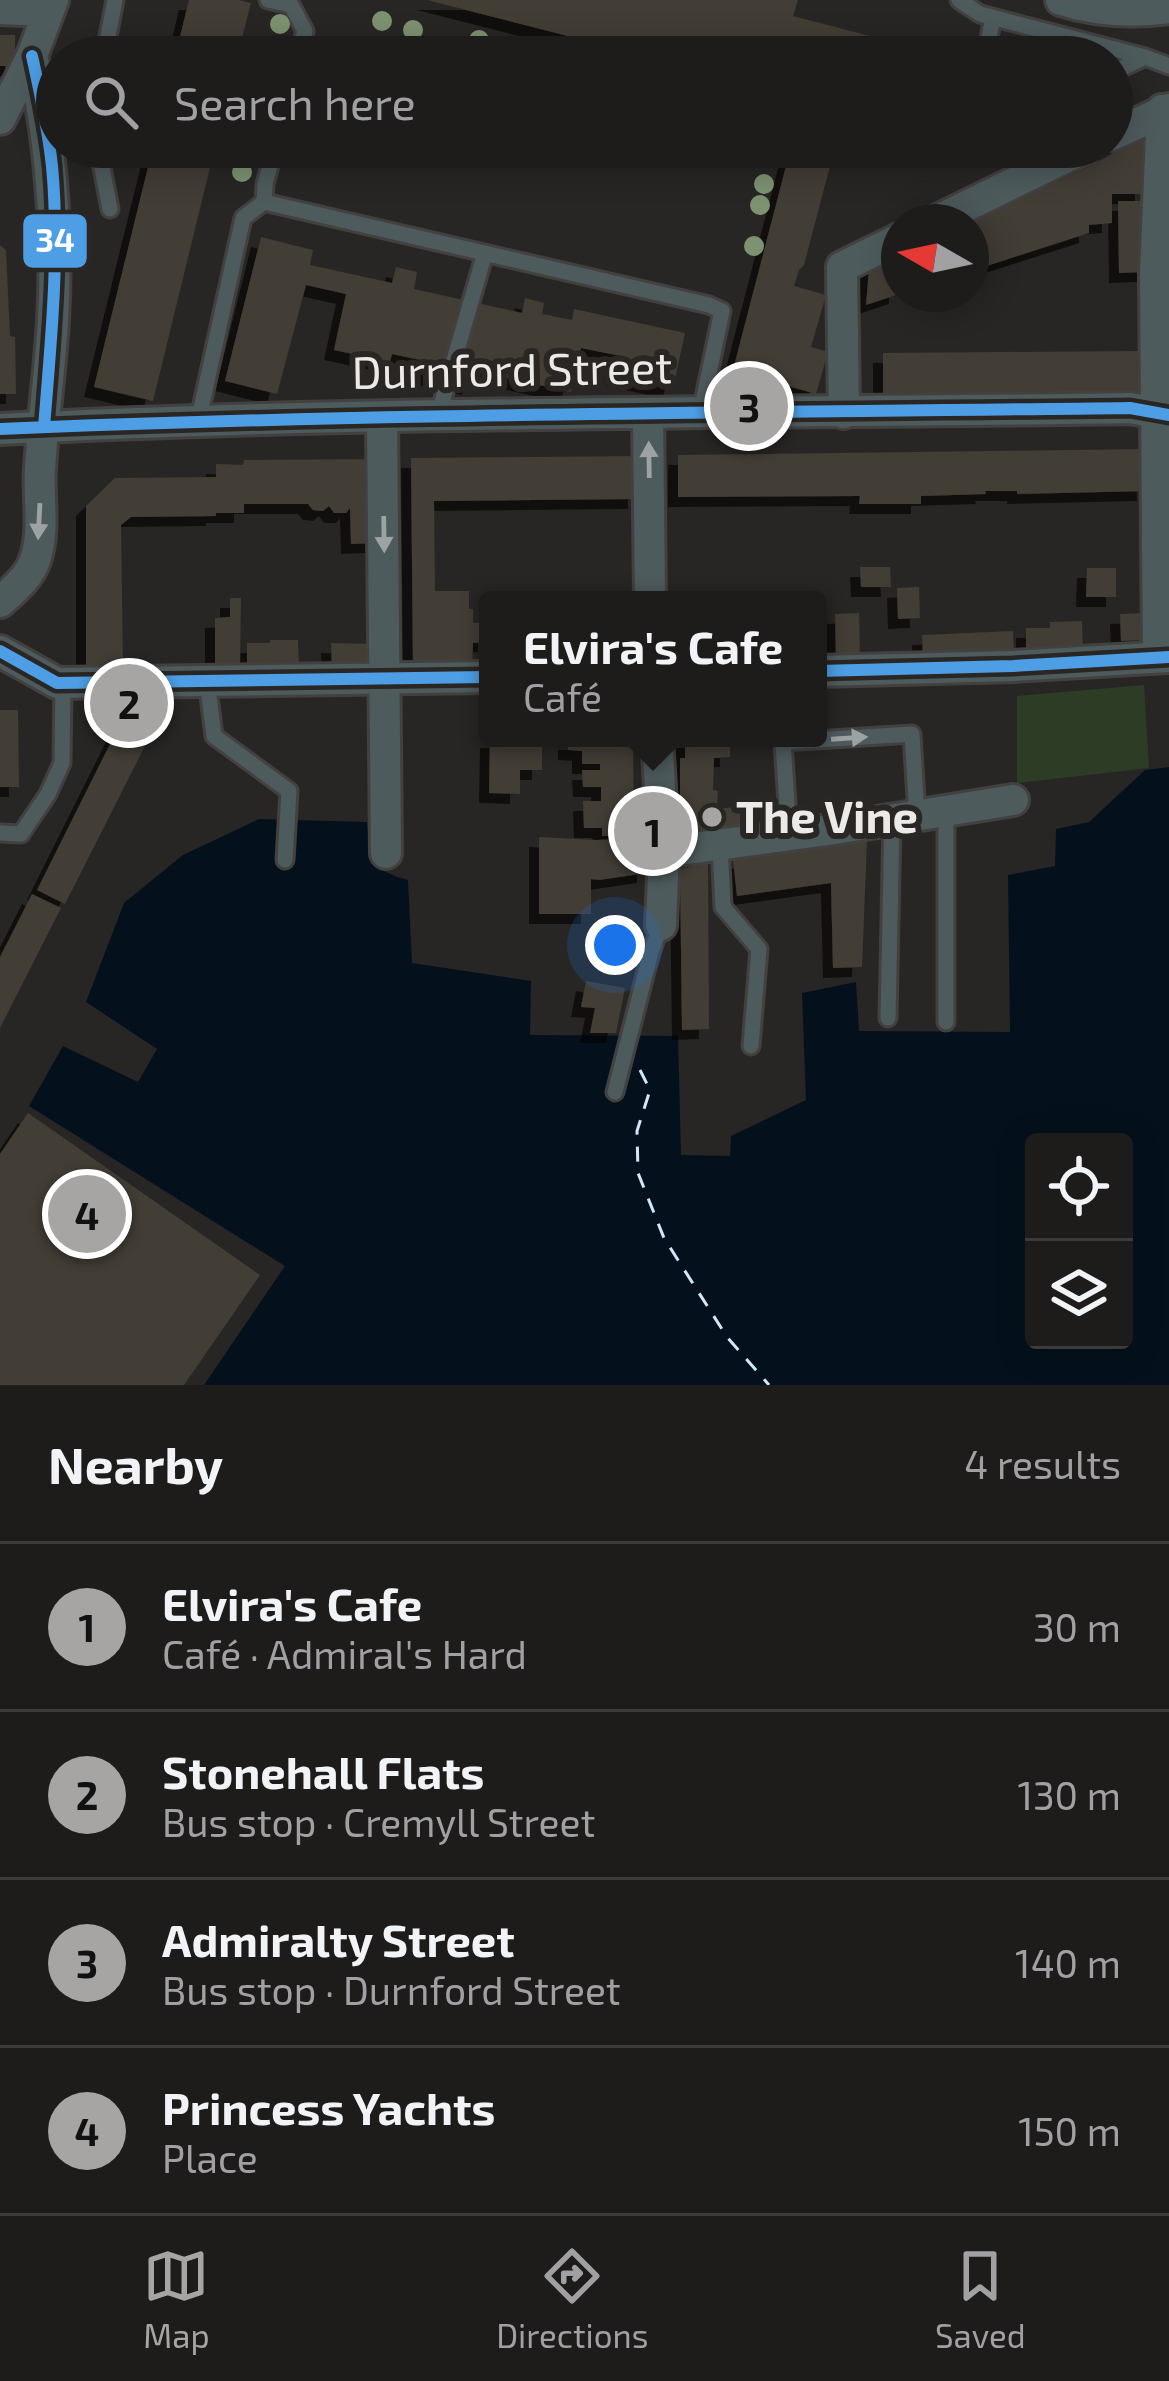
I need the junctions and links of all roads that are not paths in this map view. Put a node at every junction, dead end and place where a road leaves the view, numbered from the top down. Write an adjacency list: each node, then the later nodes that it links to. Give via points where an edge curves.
1 (115, 0): 10 (lane)
2 (268, 0): 11 (lane, via 291,5)
3 (959, 0): 8 (lane)
4 (1060, 0): 6 (street, via 1137,13)
5 (51, 6): 7 (street); 9 (street)
6 (1169, 8)
7 (0, 9)
8 (993, 18): 12 (lane); 13 (lane)
9 (40, 36)
10 (108, 36)
11 (304, 36)
12 (989, 36)
13 (1063, 36)
14 (36, 45): 16 (street)
15 (1133, 54): 17 (lane)
16 (32, 56): 20 (street); 22 (street)
17 (1145, 57): 18 (lane); 19 (lane)
18 (1133, 63)
19 (1169, 66)
20 (36, 76)
21 (1166, 109): 23 (street); 37 (street, via 1155,273)
22 (0, 121): 24 (street)
23 (1133, 125)
24 (36, 128)
25 (51, 168): 41 (street)
26 (102, 168): 31 (lane)
27 (269, 168): 29 (lane)
28 (1044, 168): 30 (street)
29 (264, 202): 33 (lane); 40 (lane, via 243,218)
30 (971, 204)
31 (110, 209)
32 (881, 248): 36 (street, via 842,267)
33 (485, 253): 35 (lane, via 722,311); 38 (lane)
34 (648, 412): 35 (street, Durnford Street); 38 (street, Durnford Street); 43 (street, one-way to 34)
35 (701, 412): 36 (street, Durnford Street)
36 (844, 412): 37 (street, Durnford Street)
37 (1162, 414): 46 (street)
38 (438, 416): 39 (street, Durnford Street)
39 (382, 417): 40 (street, Durnford Street); 49 (street, one-way to 49)
40 (198, 422): 41 (street, Durnford Street)
41 (44, 427): 42 (street, Durnford Street); 44 (street, one-way to 44, via 35,562)
42 (0, 429)
43 (650, 591)
44 (0, 602)
45 (0, 651): 51 (street)
46 (1163, 657): 47 (street)
47 (827, 671)
48 (479, 677): 49 (street)
49 (386, 678): 50 (street); 61 (street)
50 (207, 681): 51 (street); 62 (lane, via 214,736 289,791)
51 (63, 683): 57 (lane, via 62,763 21,834)
52 (827, 739): 56 (lane, one-way to 56, via 912,734)
53 (658, 747): 60 (street)
54 (783, 747): 58 (lane, one-way to 54)
55 (1013, 800): 56 (street)
56 (918, 815): 58 (street); 64 (lane); 65 (lane)
57 (0, 833)
58 (789, 835): 59 (street)
59 (720, 844): 60 (street); 66 (lane, via 723,907 759,949)
60 (664, 852): 63 (street)
61 (386, 853)
62 (285, 860)
63 (661, 925): 67 (lane)
64 (888, 1018)
65 (946, 1022)
66 (751, 1046)
67 (615, 1092)

